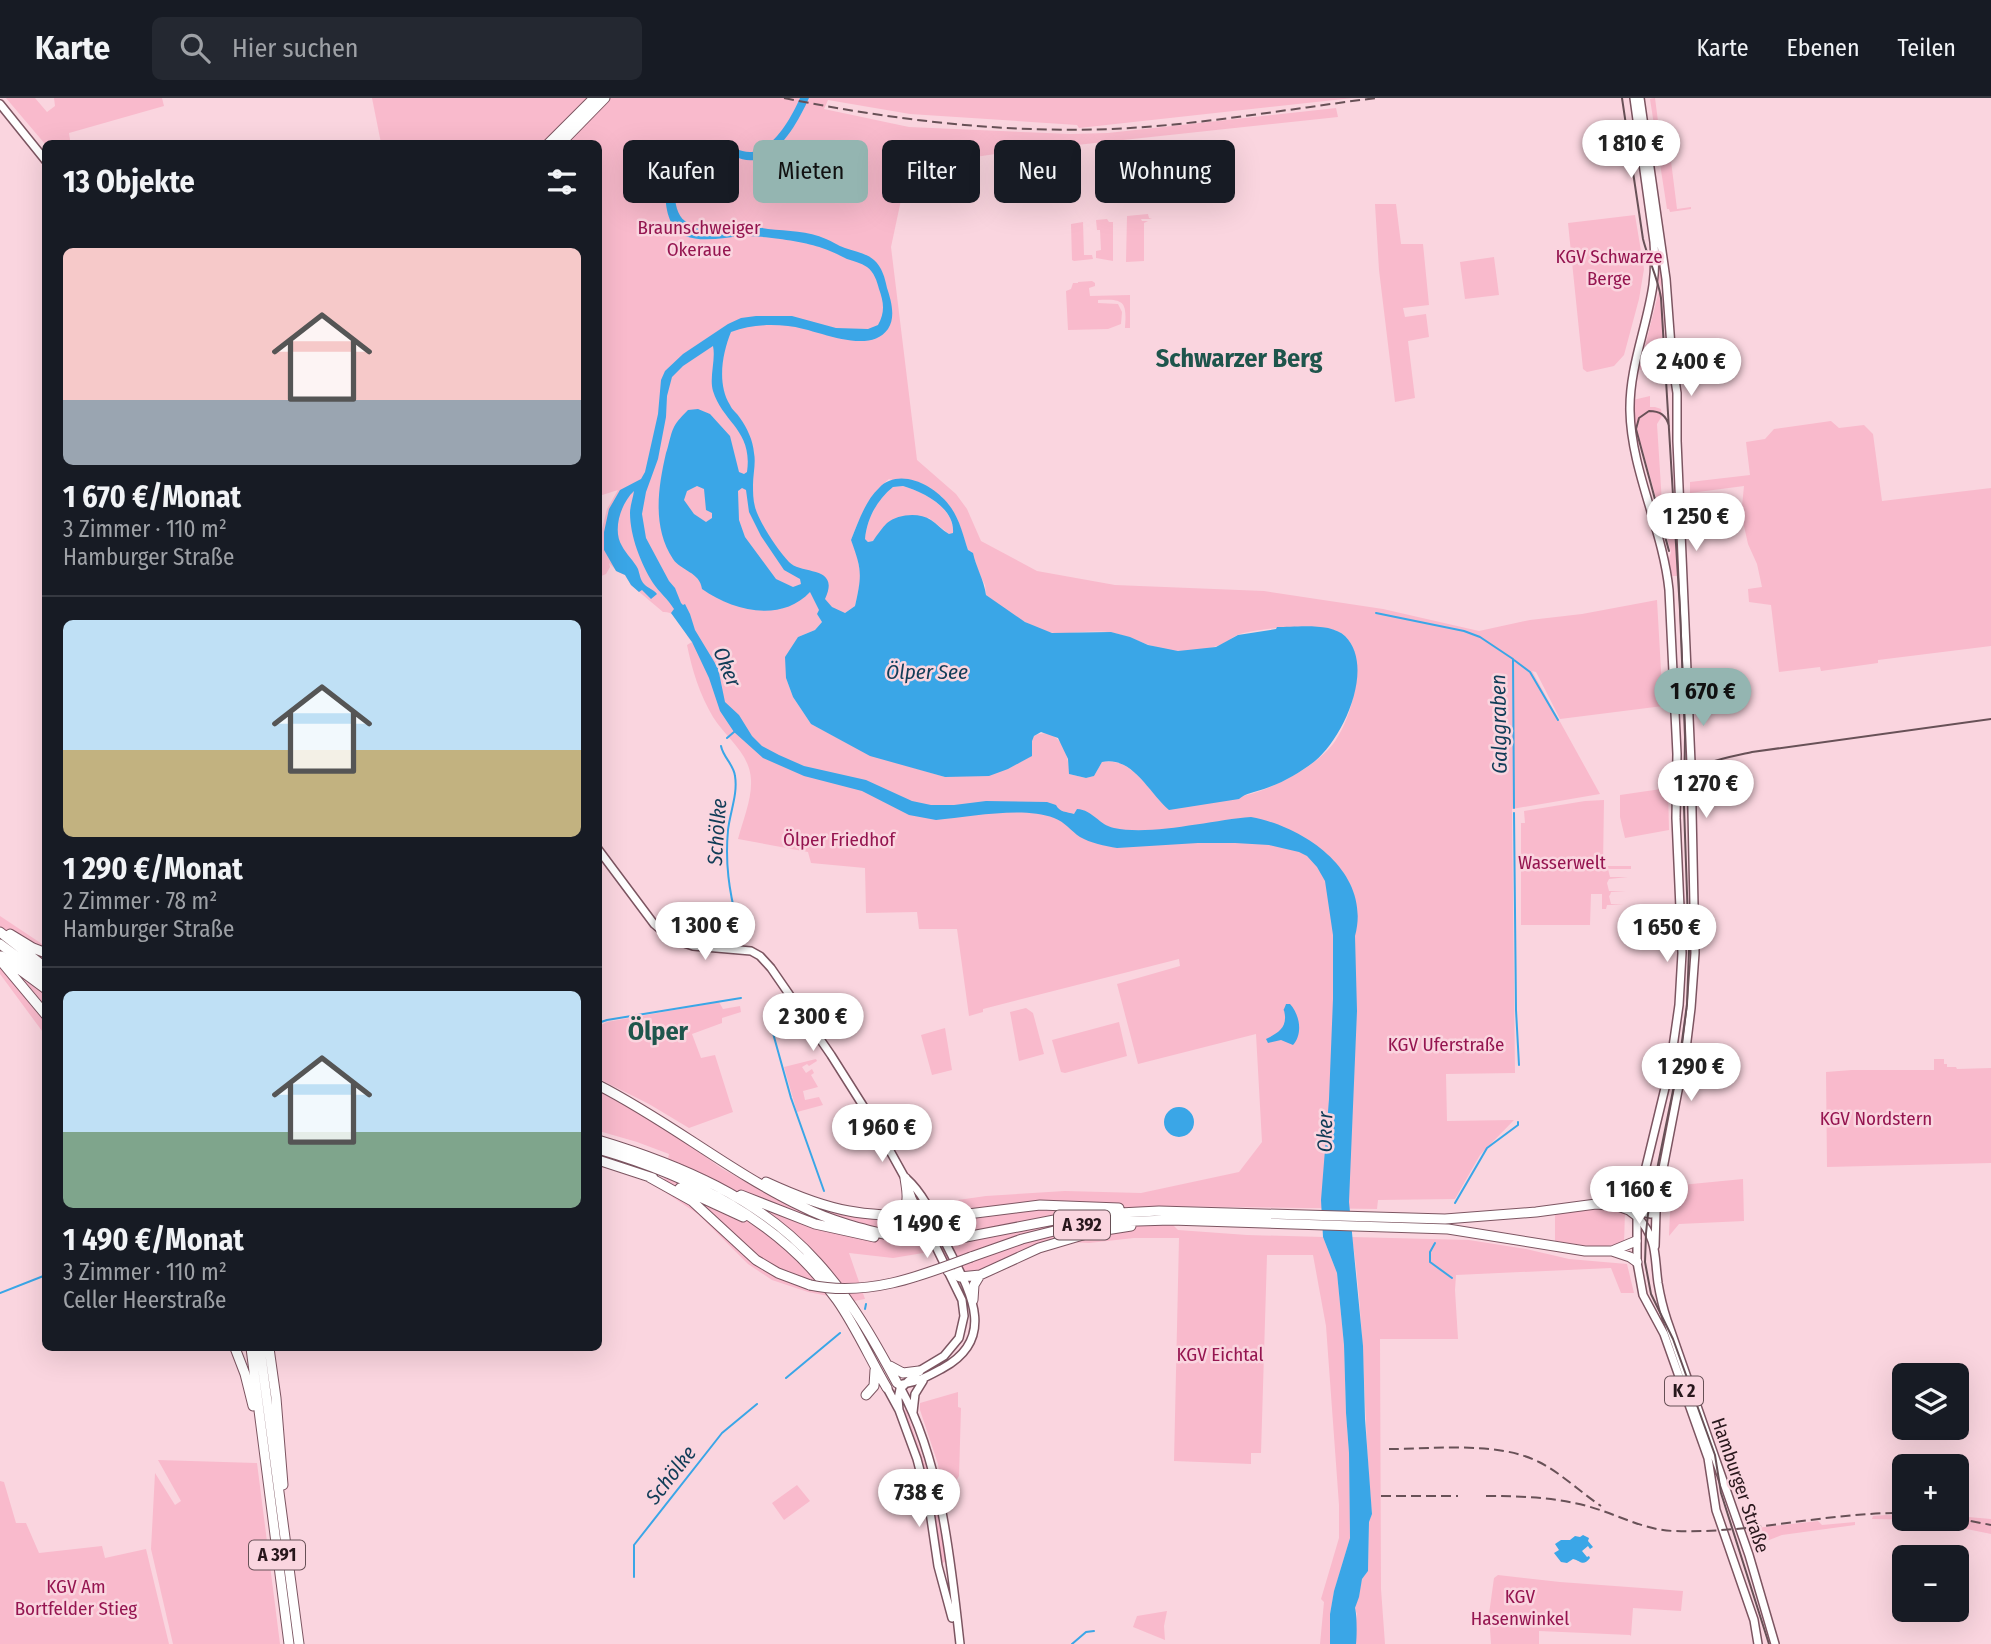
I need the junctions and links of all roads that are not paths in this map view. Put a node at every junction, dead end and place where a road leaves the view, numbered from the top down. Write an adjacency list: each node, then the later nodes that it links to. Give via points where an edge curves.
1 (594, 98): 6 (highway)
2 (605, 98): 7 (highway)
3 (1634, 98): 27 (main road, Hamburger Straße, via 1655,259 1630,411 1633,443 1670,590 1682,916 1674,1042)
4 (1640, 98): 33 (main road, Hamburger Straße / K 2, via 1666,279 1678,408 1695,953 1686,1051)
5 (0, 104): 8 (main road)
6 (552, 140)
7 (564, 140)
8 (42, 156)
9 (602, 854): 26 (main road, via 666,934 693,946 751,951 760,956 855,1091)
10 (0, 926): 13 (highway)
11 (0, 932): 16 (highway)
12 (0, 944): 17 (highway)
13 (42, 951)
14 (0, 955): 18 (highway)
15 (0, 961): 19 (highway)
16 (42, 965)
17 (42, 975)
18 (42, 986)
19 (42, 1010)
20 (602, 1087): 24 (highway)
21 (602, 1141): 28 (highway, A 392)
22 (602, 1150): 42 (highway, via 699,1187)
23 (602, 1161): 25 (highway, A 392)
24 (732, 1167): 34 (highway, via 825,1205); 45 (highway, via 820,1215)
25 (649, 1177): 39 (highway, A 392, bridge, via 692,1201 756,1260 778,1273 810,1285 842,1289 884,1285 930,1273 1044,1232 1144,1220); 42 (highway)
26 (905, 1178): 31 (main road); 34 (highway, via 906,1207); 38 (main road)
27 (1643, 1179): 29 (main road, Hamburger Straße); 30 (highway, via 1630,1197)
28 (716, 1186): 45 (highway, A 392, via 816,1224); 59 (highway, via 766,1217 815,1259)
29 (1639, 1202): 33 (main road, via 1646,1213); 35 (main road, Hamburger Straße)
30 (1611, 1205): 35 (highway); 37 (highway, A 392, via 1465,1219)
31 (929, 1209): 36 (highway); 41 (main road)
32 (1159, 1211): 36 (highway, via 1040,1206); 37 (highway, A 392); 45 (highway, A 392, bridge, via 1080,1215 966,1237)
33 (1656, 1212): 40 (main road, Hamburger Straße / K 2)
34 (889, 1215): 38 (highway)
35 (1637, 1216): 43 (main road); 46 (main road, Hamburger Straße)
36 (952, 1217): 41 (highway)
37 (1264, 1218): 39 (highway, A 392); 48 (highway, A 392, via 1465,1231 1585,1251)
38 (922, 1219): 41 (highway); 44 (main road)
39 (1199, 1221): 51 (highway, via 1093,1232 1039,1248)
40 (1655, 1222): 43 (main road); 47 (main road, Hamburger Straße / K 2)
41 (937, 1225): 44 (highway); 52 (main road)
42 (767, 1228): 60 (highway, via 808,1265 836,1299)
43 (1648, 1231): 46 (main road); 47 (main road)
44 (931, 1236): 50 (main road)
45 (908, 1240)
46 (1636, 1241): 48 (highway); 49 (main road, Hamburger Straße / K 2)
47 (1655, 1246): 69 (main road, Hamburger Straße / K 2, via 1667,1320)
48 (1612, 1251): 49 (highway)
49 (1637, 1262): 70 (main road, Hamburger Straße / K 2, via 1643,1295 1664,1334 1708,1458 1716,1510)
50 (948, 1271): 52 (highway); 61 (main road, via 963,1306 961,1332 953,1347)
51 (980, 1275): 52 (highway); 53 (highway)
52 (963, 1277): 53 (main road)
53 (973, 1300): 61 (main road, via 975,1325 968,1345 958,1358)
54 (236, 1351): 67 (highway)
55 (252, 1351): 67 (highway, A 391)
56 (260, 1351): 67 (highway, A 391)
57 (269, 1351): 64 (highway)
58 (275, 1351): 64 (highway)
59 (886, 1363): 61 (highway, via 903,1373); 62 (highway)
60 (876, 1368): 62 (highway); 63 (highway)
61 (923, 1374): 62 (main road); 62 (main road, via 914,1383); 66 (main road)
62 (896, 1384): 65 (main road); 65 (main road); 66 (main road)
63 (866, 1395)
64 (276, 1398): 67 (highway)
65 (899, 1410): 73 (main road, via 924,1483)
66 (913, 1413): 73 (main road, via 929,1458 944,1530)
67 (273, 1456): 68 (highway); 68 (highway, A 391)
68 (274, 1466): 71 (highway, A 391); 72 (highway, A 391)
69 (1749, 1555): 70 (main road); 75 (main road, Hamburger Straße / K 2)
70 (1733, 1560): 74 (main road, Hamburger Straße / K 2)
71 (289, 1644)
72 (299, 1644)
73 (957, 1644)
74 (1758, 1644)
75 (1775, 1644)

